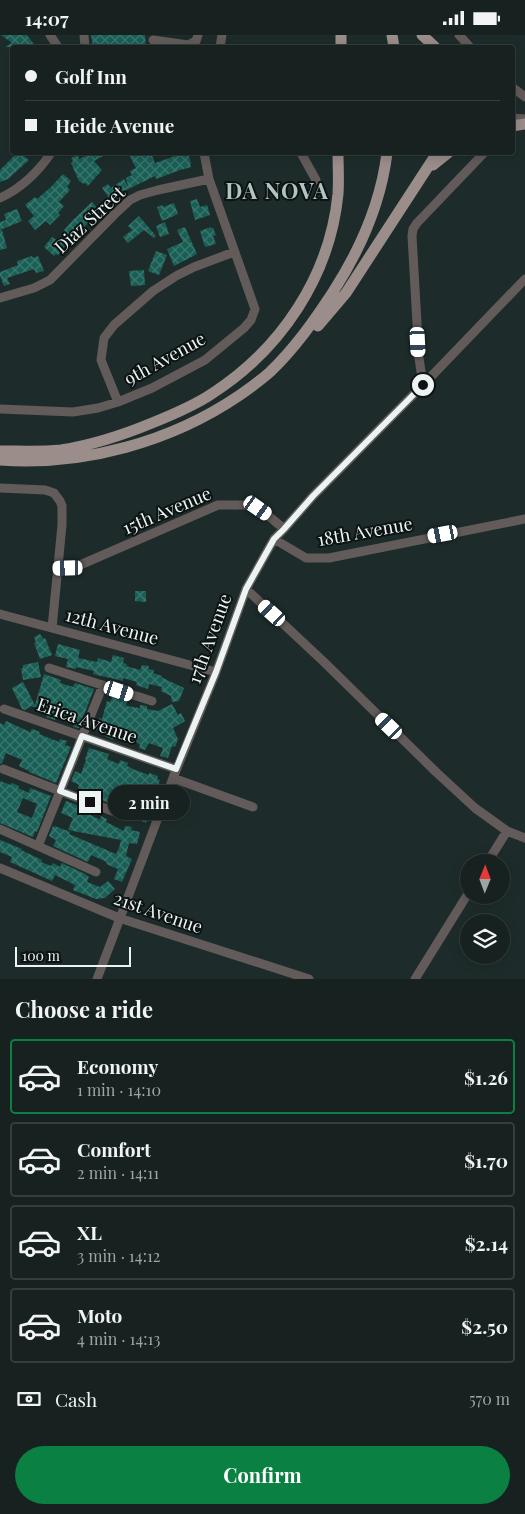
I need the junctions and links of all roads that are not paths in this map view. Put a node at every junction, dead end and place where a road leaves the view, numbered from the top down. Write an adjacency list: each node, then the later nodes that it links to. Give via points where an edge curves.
1 (198, 35): 6 (street, via 196,41)
2 (422, 35): 7 (main road)
3 (459, 35): 8 (street)
4 (153, 41): 5 (street)
5 (179, 45)
6 (187, 45)
7 (433, 45)
8 (468, 45)
9 (515, 89): 10 (street)
10 (525, 97)
11 (50, 155): 22 (street, via 25,183)
12 (204, 155): 20 (street, 9th Avenue)
13 (302, 155): 21 (street)
14 (338, 155): 31 (main road, via 335,212 315,278 282,332 242,372 203,399 127,433 61,449)
15 (387, 155): 26 (main road, via 375,206 361,241)
16 (436, 155): 19 (main road)
17 (446, 155): 19 (main road)
18 (482, 155): 28 (street, via 413,229)
19 (422, 174): 27 (main road, via 346,293 302,346)
20 (209, 179): 23 (street, 9th Avenue); 25 (street, Diaz Street, via 130,200 50,280)
21 (316, 180)
22 (0, 198)
23 (234, 252): 29 (street, via 176,276 114,325 104,338 101,359); 29 (street, 9th Avenue, via 255,309 251,320 205,360 152,389)
24 (525, 279): 28 (street, 17th Avenue)
25 (0, 298)
26 (321, 311): 27 (main road, via 293,348); 31 (main road, via 292,347 266,371 222,402 175,427 114,446 82,452 29,454)
27 (268, 373): 32 (main road, via 201,418 140,443 107,452 58,459)
28 (423, 385): 35 (street, 17th Avenue)
29 (118, 402): 30 (street, 9th Avenue, via 73,411)
30 (0, 409)
31 (0, 451)
32 (0, 460)
33 (0, 488): 37 (street, via 45,490 57,495 62,506)
34 (525, 519): 36 (street, 18th Avenue, via 329,558 306,558)
35 (284, 529): 36 (street, 17th Avenue); 37 (street, 15th Avenue, via 258,508 218,505 75,567)
36 (274, 539): 38 (street, 17th Avenue)
37 (58, 568): 40 (street)
38 (246, 589): 42 (street, 17th Avenue); 53 (street, via 436,772 475,808)
39 (0, 615): 40 (street, 12th Avenue)
40 (52, 628): 42 (street, 12th Avenue)
41 (49, 668): 43 (street)
42 (216, 672): 48 (street, 17th Avenue)
43 (103, 685): 44 (street); 46 (street)
44 (152, 701)
45 (4, 709): 46 (street, Erica Avenue)
46 (82, 736): 48 (street, Erica Avenue, via 160,763); 49 (street)
47 (3, 769): 49 (street)
48 (174, 773): 50 (street, Erica Avenue); 60 (street, 17th Avenue)
49 (60, 791): 51 (street); 55 (street)
50 (253, 807)
51 (120, 814)
52 (0, 829): 55 (street)
53 (507, 831): 54 (street); 56 (street)
54 (525, 838)
55 (38, 846): 58 (street)
56 (493, 854)
57 (0, 868): 60 (street, 21st Avenue)
58 (96, 872)
59 (462, 904): 63 (street)
60 (119, 918): 61 (street, 17th Avenue); 62 (street, 21st Avenue)
61 (97, 979)
62 (309, 979)
63 (415, 979)

